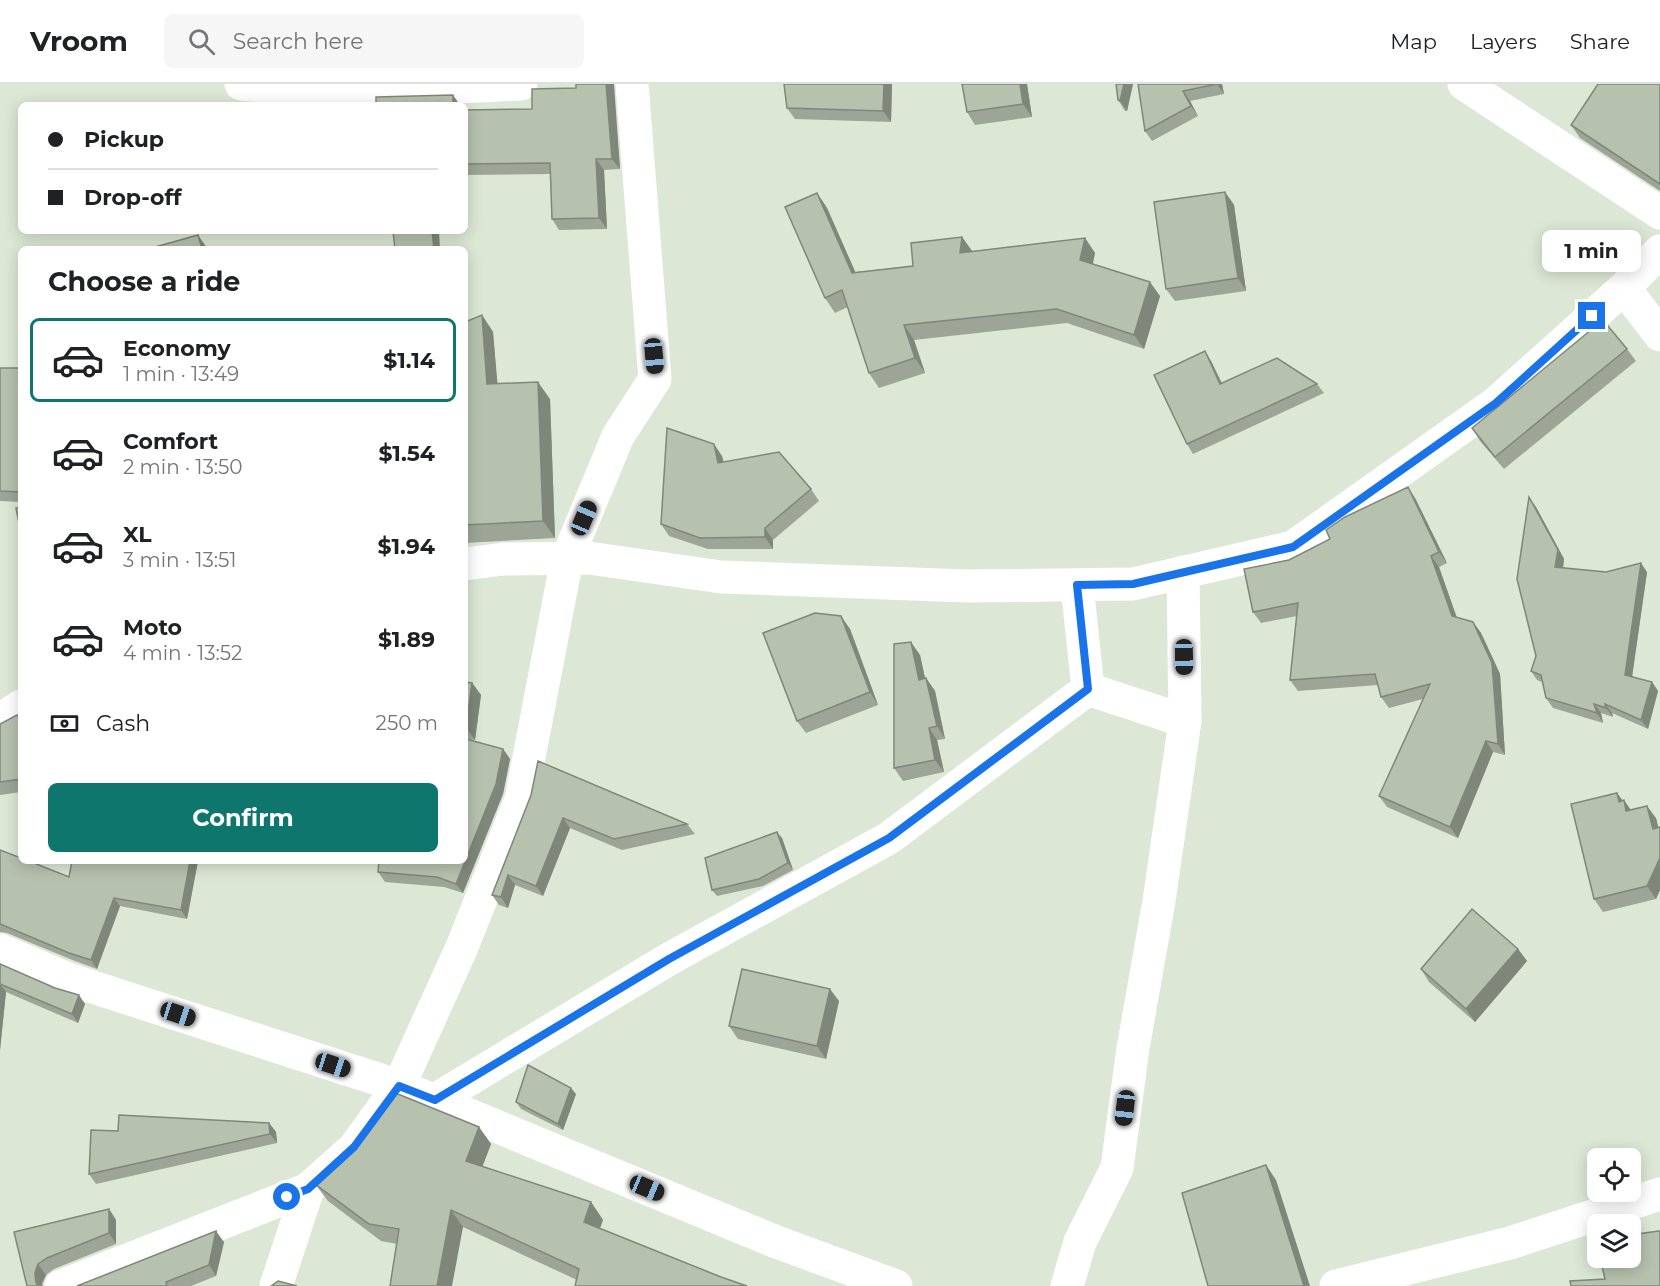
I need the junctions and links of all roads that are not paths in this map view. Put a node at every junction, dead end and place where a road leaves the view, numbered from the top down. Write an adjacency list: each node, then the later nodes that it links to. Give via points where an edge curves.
1 (241, 84): 2 (street, via 292,89)
2 (521, 84)
3 (632, 84): 9 (street, via 656,379 618,436)
4 (1464, 84): 5 (street)
5 (1660, 213)
6 (1660, 251): 7 (street)
7 (1624, 288): 8 (street); 11 (street, via 1496,403 1293,547)
8 (1660, 335)
9 (567, 559): 10 (street); 12 (street, via 589,558 721,577 968,586); 18 (street, via 521,799 462,947)
10 (468, 564)
11 (1183, 572): 12 (street, via 1133,584); 16 (street)
12 (1077, 585): 13 (street)
13 (1088, 689): 16 (street); 19 (street, via 889,838 669,959)
14 (18, 708): 15 (street)
15 (0, 720)
16 (1185, 721): 26 (street, via 1118,1168 1080,1242)
17 (0, 950): 18 (street, via 68,979)
18 (399, 1086): 19 (street); 20 (street, via 354,1147)
19 (435, 1100): 22 (street, via 774,1241)
20 (308, 1189): 23 (street); 24 (street)
21 (1660, 1194): 27 (street, via 1510,1243)
22 (835, 1276): 25 (street)
23 (61, 1286)
24 (276, 1286)
25 (896, 1286)
26 (1067, 1286)
27 (1336, 1286)

